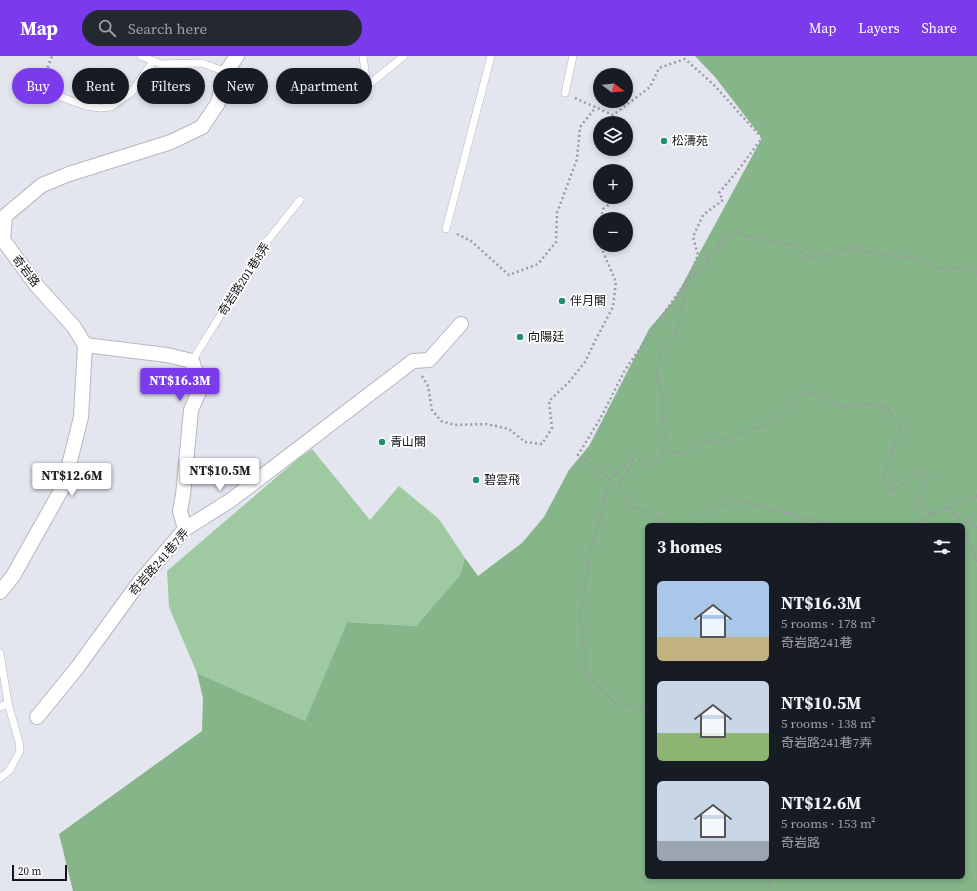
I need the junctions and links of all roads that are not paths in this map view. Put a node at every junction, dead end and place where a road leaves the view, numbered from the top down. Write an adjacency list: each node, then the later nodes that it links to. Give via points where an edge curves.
1 (141, 56): 8 (lane)
2 (167, 56): 9 (lane)
3 (237, 56): 11 (street, 奇岩路)
4 (363, 56): 5 (lane, via 367,86)
5 (404, 56)
6 (491, 56): 16 (lane)
7 (573, 56): 12 (lane)
8 (153, 61): 9 (lane); 13 (lane, via 132,92 111,107 86,106)
9 (161, 64): 10 (lane, via 202,64)
10 (214, 68)
11 (229, 68)
12 (565, 93)
13 (64, 98)
14 (217, 104): 18 (street, 奇岩路, via 202,127 171,142 42,185 4,216 2,240)
15 (300, 200): 19 (lane, 奇岩路201巷8弄, via 264,246)
16 (446, 229)
17 (461, 324): 20 (street, 奇岩路241巷7弄, via 429,360 413,361 231,500)
18 (86, 345): 19 (street, via 167,355); 21 (street, via 81,417 64,485 13,576)
19 (192, 361): 20 (street, via 201,387 191,410 180,511)
20 (185, 529): 25 (street, 奇岩路241巷7弄, via 138,584 77,668)
21 (0, 592)
22 (0, 653): 23 (lane)
23 (8, 703): 24 (lane); 26 (lane, via 20,751 9,771)
24 (0, 707)
25 (37, 717)
26 (0, 778)

